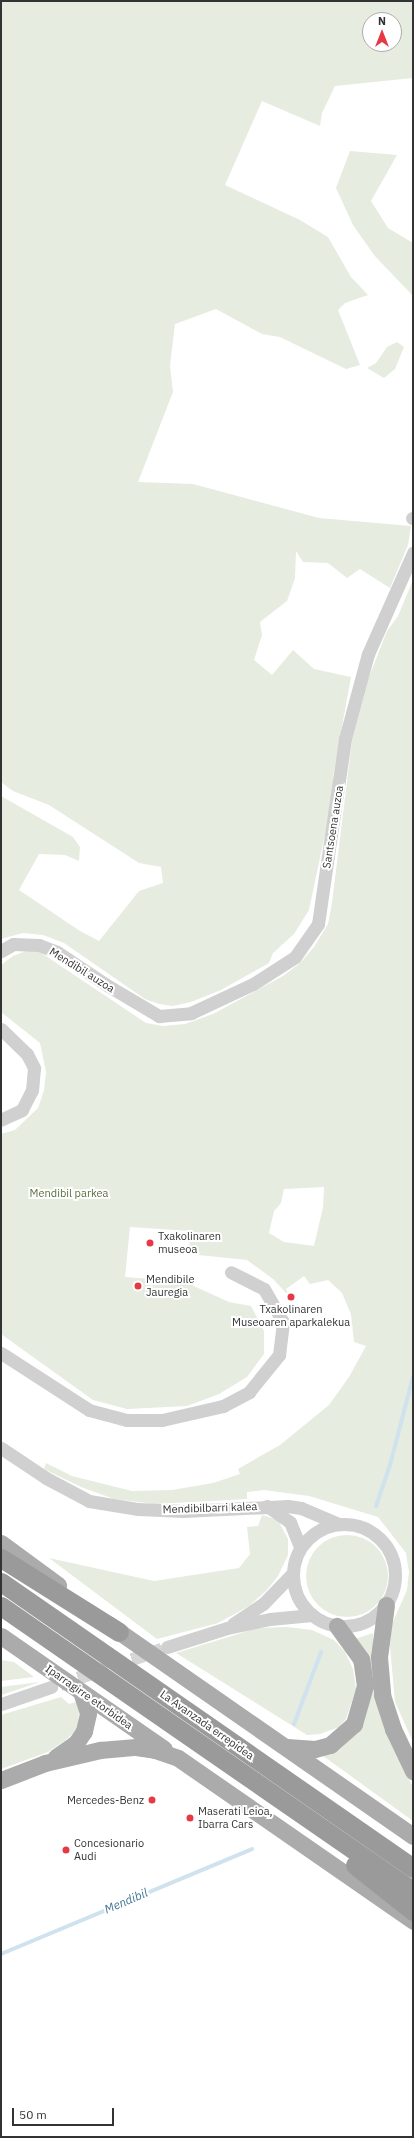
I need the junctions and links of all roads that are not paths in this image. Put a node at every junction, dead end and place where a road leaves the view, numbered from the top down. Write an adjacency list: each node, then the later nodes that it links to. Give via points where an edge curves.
1 (413, 553): 3 (street, Santsoena auzoa, via 368,654 345,739 318,924 295,957 253,984 191,1013)
2 (1, 951): 3 (street, Mendibil auzoa, via 13,944 38,945 57,952)
3 (159, 1016)
4 (1, 1029): 5 (street, via 27,1054 34,1068 32,1090 22,1110)
5 (1, 1120)
6 (231, 1272): 7 (street, via 264,1289 283,1322 279,1355 249,1392 223,1406 162,1420 126,1420 89,1410)
7 (1, 1353)
8 (1, 1448): 9 (street, Mendibilbarri kalea, via 46,1478 89,1501 138,1509 183,1511)
9 (267, 1506): 10 (street, Mendibilbarri kalea, via 301,1508); 12 (street, Mendibilbarri kalea, via 290,1522)
10 (338, 1524): 12 (street, via 323,1528 310,1536); 16 (street, via 354,1524 370,1530 383,1540 392,1555 394,1590)
11 (1, 1543): 21 (main road)
12 (300, 1547): 14 (street)
13 (1, 1558): 21 (highway)
14 (292, 1574): 18 (street, via 298,1596); 20 (street, via 263,1604)
15 (1, 1582): 34 (highway, La Avanzada errepidea)
16 (386, 1605): 19 (street, via 364,1622 351,1626); 31 (main road, via 379,1656 382,1695 392,1728)
17 (1, 1606): 27 (highway, La Avanzada errepidea)
18 (312, 1615): 19 (street); 20 (street, via 270,1619)
19 (337, 1626): 28 (main road, via 361,1659 365,1686 354,1724 330,1745 315,1749)
20 (227, 1628): 23 (street)
21 (119, 1632): 28 (main road)
22 (1, 1636): 25 (main road, Iparragirre etorbidea)
23 (167, 1647)
24 (51, 1687): 26 (street)
25 (81, 1692): 29 (main road, Iparragirre etorbidea); 30 (main road, via 88,1713 84,1732 76,1743)
26 (2, 1703)
27 (177, 1730): 35 (highway, La Avanzada errepidea); 36 (highway)
28 (286, 1747): 33 (main road)
29 (178, 1758): 30 (main road, via 136,1747 100,1750); 37 (main road, Iparragirre etorbidea)
30 (46, 1763): 32 (main road)
31 (413, 1771)
32 (1, 1780)
33 (413, 1836)
34 (413, 1868)
35 (413, 1891)
36 (413, 1911)
37 (413, 1921)

